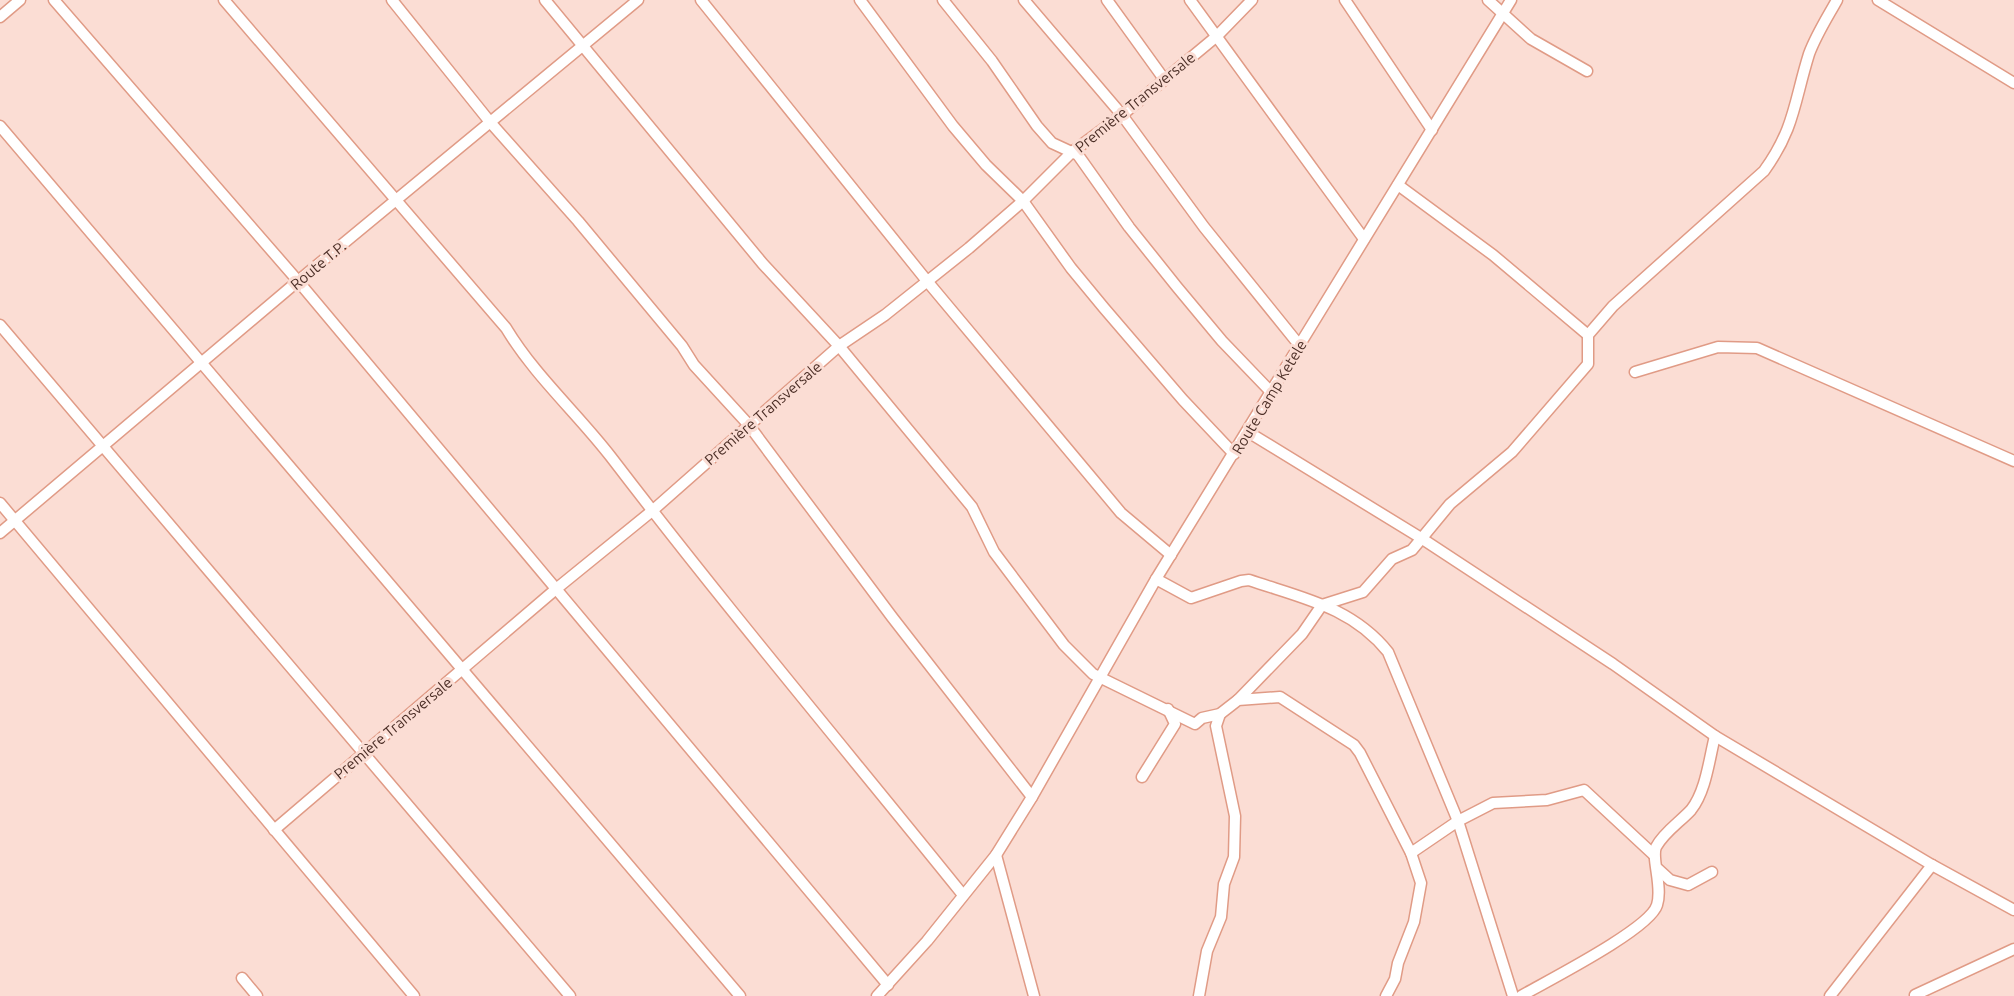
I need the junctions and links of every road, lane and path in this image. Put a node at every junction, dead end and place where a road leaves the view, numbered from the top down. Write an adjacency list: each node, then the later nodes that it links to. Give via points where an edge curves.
1 (20, 0): 20 (street)
2 (54, 0): 35 (street)
3 (224, 0): 32 (street)
4 (392, 0): 27 (street)
5 (546, 0): 22 (street)
6 (638, 0): 22 (street, Route T.P.)
7 (700, 0): 36 (street)
8 (860, 0): 33 (street, via 953,126)
9 (942, 0): 30 (street, via 1052,143)
10 (1024, 0): 26 (street)
11 (1107, 0): 24 (street)
12 (1190, 0): 21 (street)
13 (1252, 0): 21 (street, Première Transversale)
14 (1345, 0): 29 (street)
15 (1488, 0): 19 (street)
16 (1511, 0): 19 (street, Route Camp Ketele)
17 (1838, 0): 38 (street, via 1816,36 1782,147 1764,171 1613,306)
18 (1878, 0): 25 (street)
19 (1502, 15): 23 (street, via 1531,39); 29 (street, Route Camp Ketele)
20 (0, 17)
21 (1217, 36): 24 (street, Première Transversale); 34 (street)
22 (583, 46): 27 (street, Route T.P.); 39 (street, via 763,264)
23 (1587, 71)
24 (1164, 79): 26 (street, Première Transversale)
25 (2014, 83)
26 (1122, 115): 30 (street, Première Transversale); 40 (street)
27 (490, 122): 32 (street, Route T.P.); 44 (street, via 601,248 694,366)
28 (0, 126): 41 (street)
29 (1432, 130): 31 (street, Route Camp Ketele)
30 (1072, 152): 33 (street, Première Transversale); 43 (street, via 1222,341)
31 (1398, 185): 34 (street, Route Camp Ketele); 38 (street, via 1493,255)
32 (395, 201): 35 (street, Route T.P.); 50 (street, via 506,328 525,359 587,426)
33 (1023, 201): 36 (street, Première Transversale); 47 (street, via 1090,292)
34 (1364, 239): 40 (street, Route Camp Ketele)
35 (298, 281): 41 (street, Route T.P.); 56 (street)
36 (927, 281): 39 (street, Première Transversale); 54 (street, via 1121,513)
37 (0, 325): 46 (street)
38 (1588, 335): 53 (street, via 1588,364 1512,452 1450,504)
39 (839, 346): 44 (street, Première Transversale); 59 (street, via 972,507 994,552 1064,645)
40 (1300, 346): 43 (street, Route Camp Ketele)
41 (202, 363): 46 (street, Route T.P.); 58 (street)
42 (1635, 372): 48 (street, via 1718,347 1757,348 1863,397)
43 (1271, 392): 45 (street, Route Camp Ketele)
44 (748, 424): 50 (street, Première Transversale); 66 (street)
45 (1248, 432): 47 (street, Route Camp Ketele); 53 (street)
46 (104, 447): 51 (street, Route T.P.); 64 (street)
47 (1234, 454): 54 (street, Route Camp Ketele)
48 (2012, 458)
49 (0, 503): 51 (street)
50 (652, 511): 56 (street, Première Transversale); 75 (street)
51 (14, 521): 52 (street, Route T.P.); 68 (street)
52 (0, 533)
53 (1421, 538): 57 (street, via 1412,550 1392,559 1366,590); 63 (street)
54 (1171, 555): 55 (street, Route Camp Ketele)
55 (1156, 579): 57 (street, via 1187,598 1245,580); 59 (street, Route Camp Ketele)
56 (556, 589): 58 (street, Première Transversale); 79 (street)
57 (1322, 605): 60 (street, via 1302,634); 67 (street, via 1361,624 1388,652)
58 (462, 670): 64 (street, Première Transversale); 84 (street)
59 (1101, 678): 61 (street); 66 (street, Route Camp Ketele)
60 (1238, 700): 62 (street); 69 (street, via 1280,697 1354,746)
61 (1168, 709): 62 (street, via 1195,724); 65 (street, via 1175,724)
62 (1220, 714): 87 (street, via 1216,726 1235,816 1234,857 1224,884 1221,917 1207,951)
63 (1715, 736): 71 (street, via 1698,798 1658,844); 72 (street)
64 (363, 752): 68 (street, Première Transversale); 83 (street)
65 (1142, 777)
66 (1032, 797): 70 (street, Route Camp Ketele)
67 (1458, 821): 69 (street); 71 (street, via 1493,803 1547,800 1584,790); 89 (street)
68 (274, 830): 82 (street)
69 (1411, 853): 88 (street, via 1421,890 1414,922)
70 (996, 855): 75 (street, Route Camp Ketele); 86 (street)
71 (1654, 855): 73 (street)
72 (1932, 865): 76 (street); 91 (street)
73 (1658, 869): 74 (street, via 1670,880 1688,885); 90 (street, via 1657,908 1646,920)
74 (1712, 872)
75 (963, 895): 79 (street, Route Camp Ketele)
76 (2014, 910)
77 (2014, 949): 80 (street)
78 (242, 978): 81 (street)
79 (888, 985): 85 (street, Route Camp Ketele)
80 (1915, 995)
81 (257, 996)
82 (414, 996)
83 (570, 996)
84 (740, 996)
85 (877, 996)
86 (1035, 996)
87 (1199, 996)
88 (1386, 996)
89 (1513, 996)
90 (1521, 996)
91 (1830, 996)

